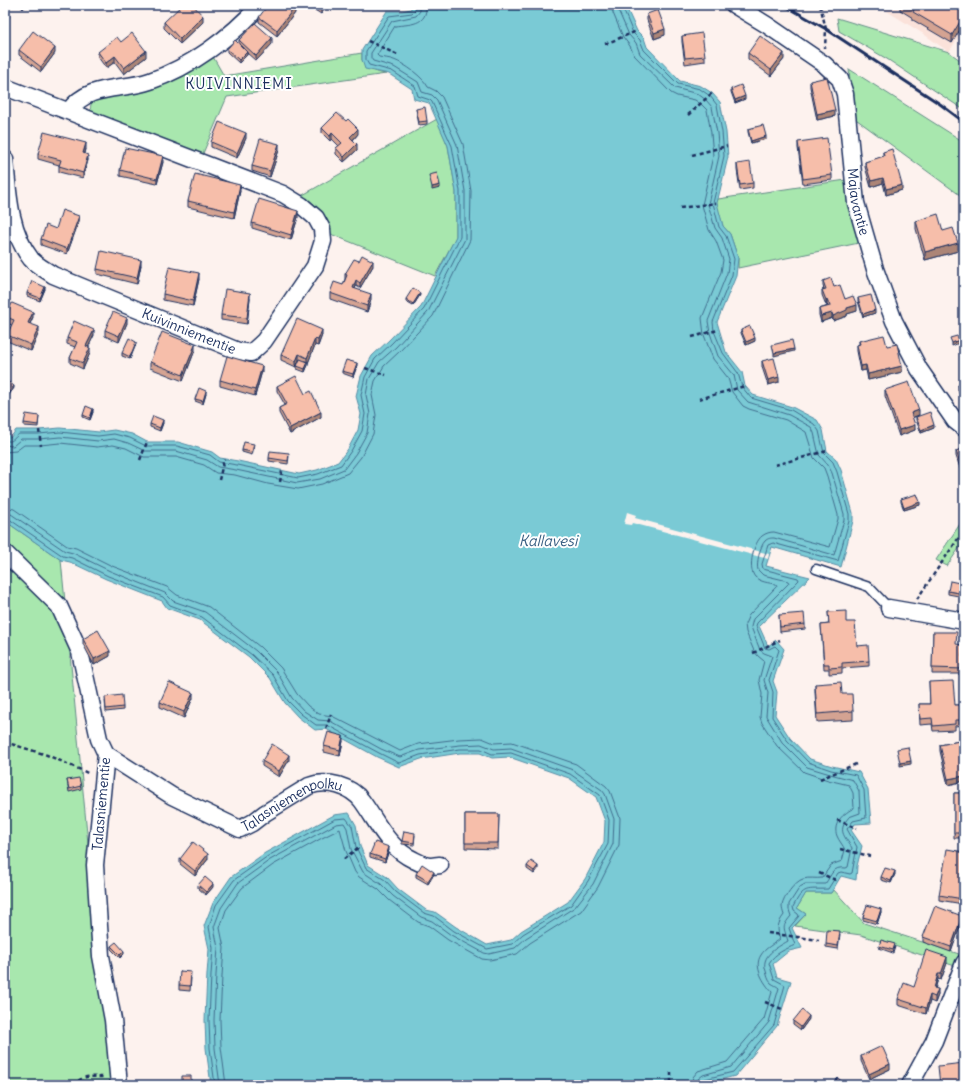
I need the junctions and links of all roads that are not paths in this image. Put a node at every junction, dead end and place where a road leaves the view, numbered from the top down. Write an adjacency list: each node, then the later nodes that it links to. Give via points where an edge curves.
1 (260, 5): 4 (street, via 217,44 183,66 149,81 86,95 75,102)
2 (734, 5): 6 (street, Majavantie, via 824,64 840,79 845,94 856,203 875,268 894,321 918,369 956,421)
3 (5, 87): 4 (street, Kuivinniementie)
4 (69, 111): 5 (street, Kuivinniementie, via 283,194 316,218 322,229 323,242 315,266 264,341 251,354 238,351 53,275 31,260 18,238 9,202)
5 (5, 159)
6 (964, 428)
7 (5, 553): 11 (street, Talasniementie, via 59,606 80,652 99,739)
8 (816, 569): 9 (lane, via 869,587)
9 (889, 608): 10 (street)
10 (964, 621)
11 (106, 754): 12 (street, Talasniemenpolku, via 172,796 240,829 316,783 329,783 347,788 361,800 376,824 396,848 407,857 429,867); 14 (street, Talasniementie, via 95,865 101,956 113,1020)
12 (440, 865)
13 (964, 962): 15 (street, via 934,1041)
14 (119, 1085)
15 (910, 1085)

